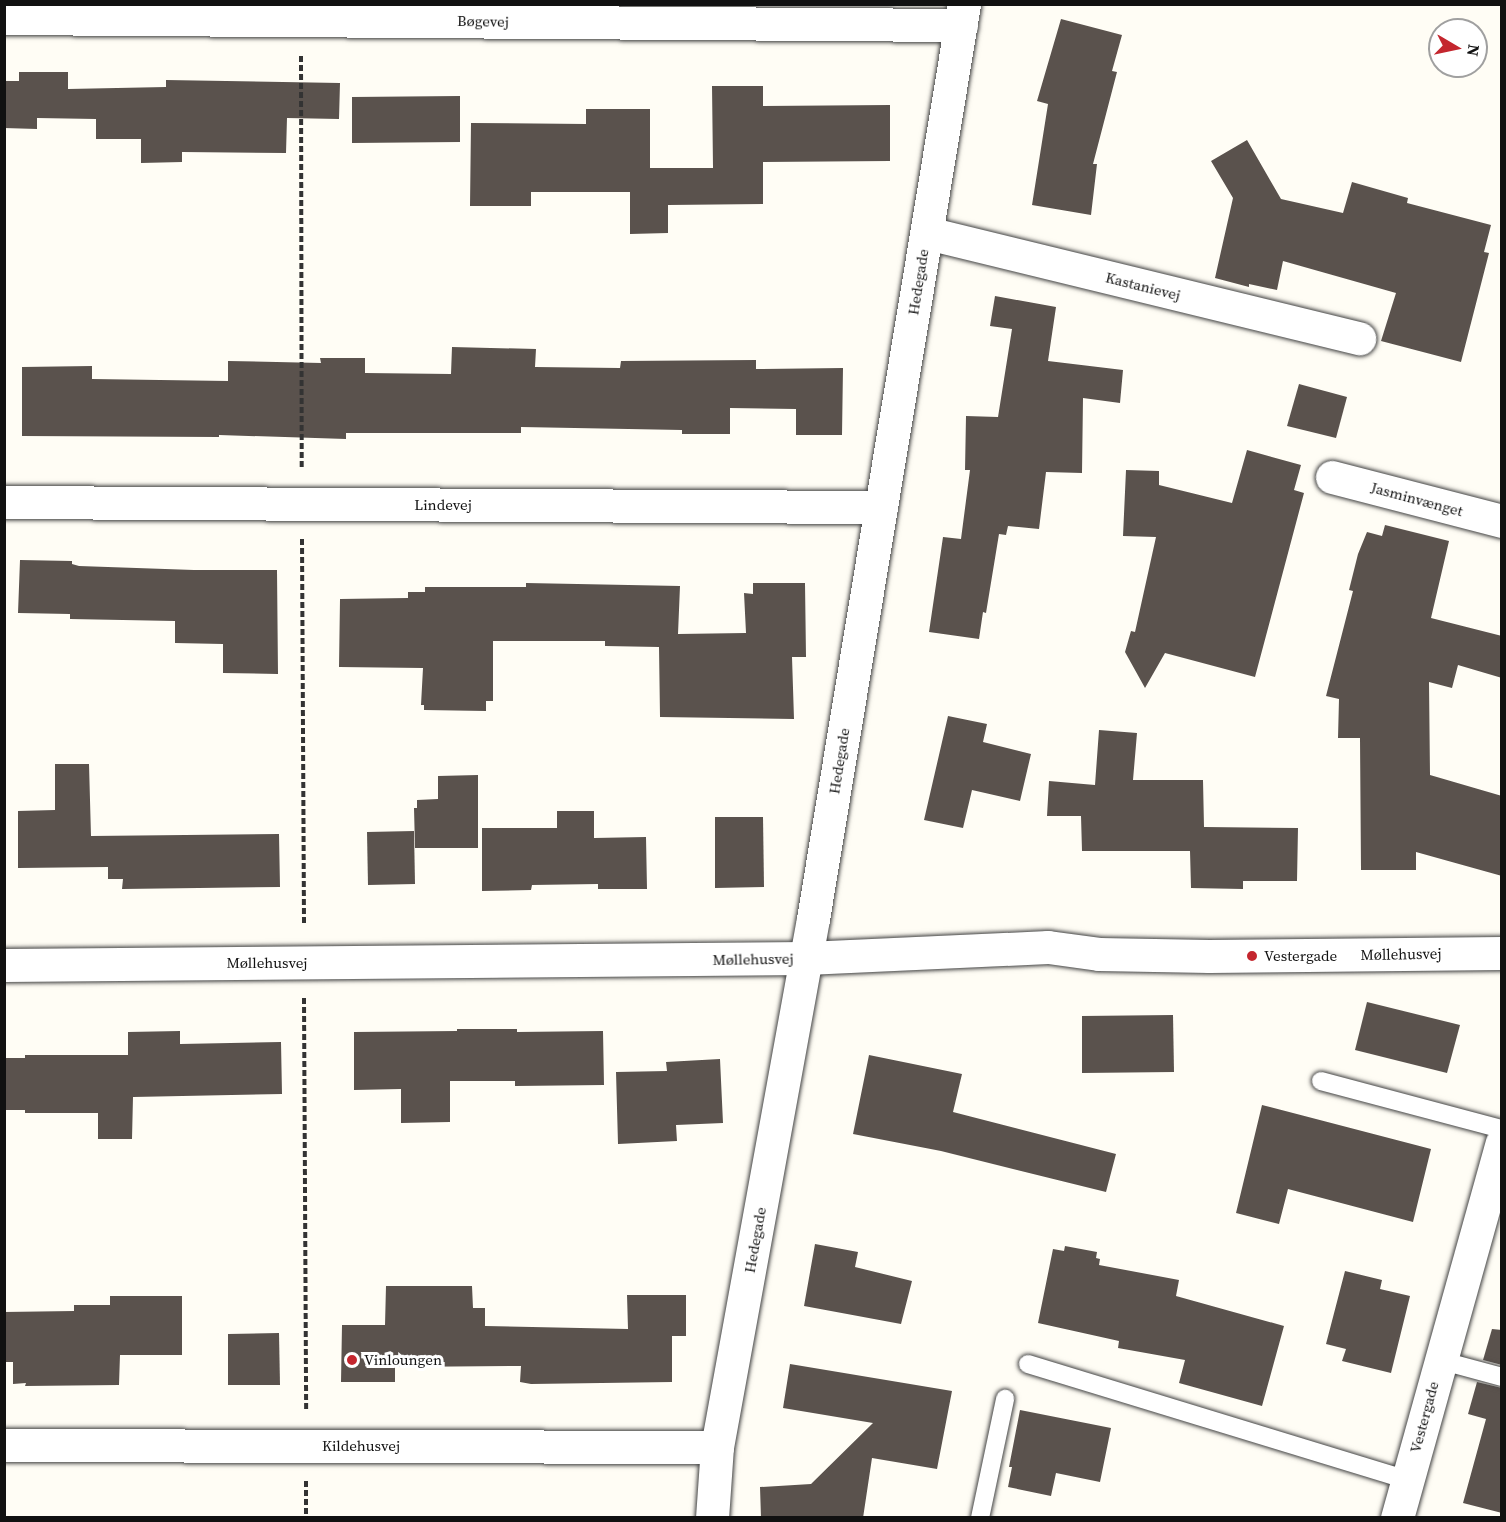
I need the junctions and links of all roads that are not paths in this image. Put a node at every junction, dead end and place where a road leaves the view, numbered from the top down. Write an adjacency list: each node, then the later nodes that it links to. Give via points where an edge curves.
1 (963, 15): 2 (street, Bøgevej); 3 (street, Hedegade)
2 (4, 18)
3 (927, 233): 4 (street, Kastanievej); 7 (street, Hedegade)
4 (1359, 338)
5 (1332, 477): 8 (street, Jasminvænget)
6 (4, 502): 7 (street, Lindevej)
7 (881, 507): 10 (street, Hedegade)
8 (1502, 521)
9 (1502, 953): 10 (street, Møllehusvej, via 1209,956 1099,954 1048,947)
10 (806, 958): 11 (street, Møllehusvej); 20 (street, Hedegade)
11 (4, 965)
12 (1321, 1081): 13 (lane)
13 (1502, 1130)
14 (1502, 1143): 15 (street, Vestergade)
15 (1439, 1360): 17 (lane); 21 (street, Vestergade)
16 (1028, 1364): 21 (lane)
17 (1502, 1377)
18 (1005, 1399): 23 (lane)
19 (4, 1445): 20 (street, Kildehusvej)
20 (717, 1447): 22 (street, Hedegade)
21 (1408, 1480): 24 (street, Vestergade)
22 (712, 1518)
23 (980, 1518)
24 (1397, 1518)

